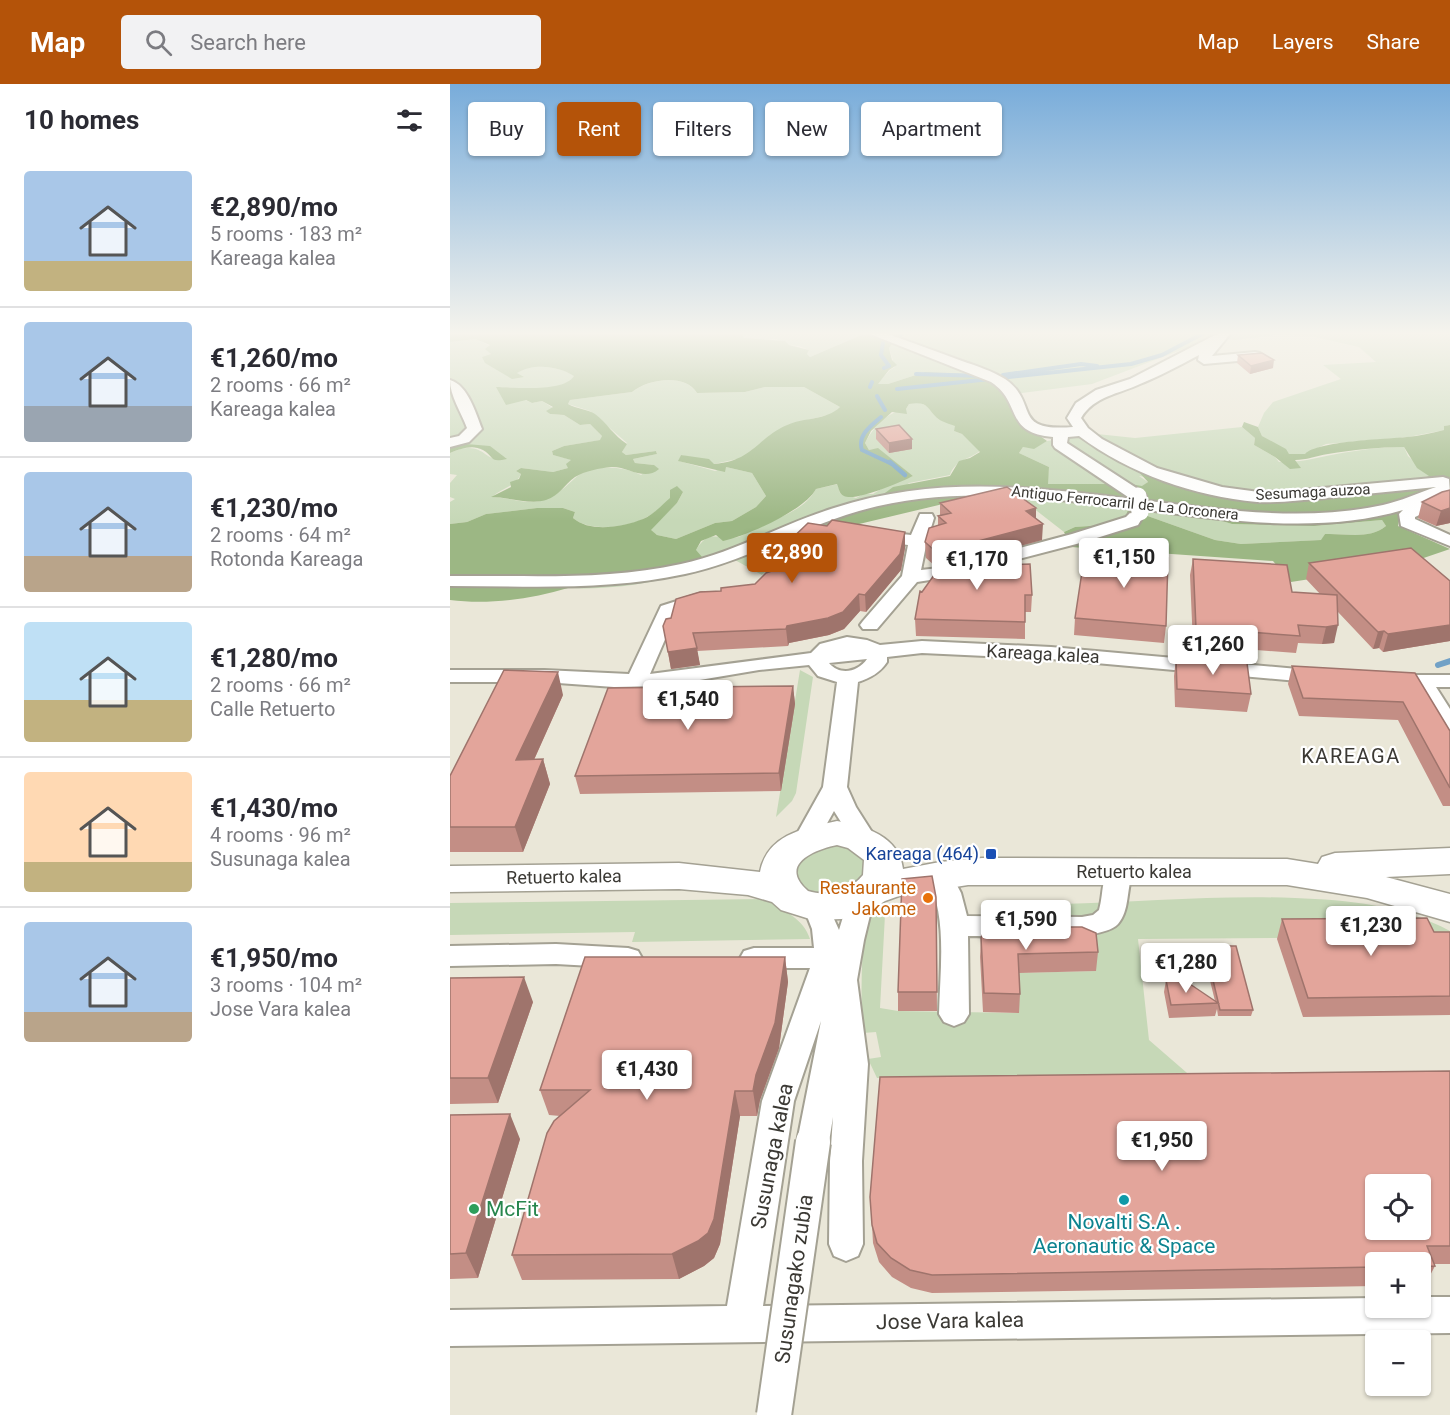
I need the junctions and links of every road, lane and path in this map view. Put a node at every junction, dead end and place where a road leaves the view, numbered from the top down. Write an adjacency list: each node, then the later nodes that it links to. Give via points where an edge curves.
1 (460, 396): 6 (street, via 475,429 464,439)
2 (1014, 396): 5 (street, via 1021,416 1029,425)
3 (1096, 396): 4 (street, via 1080,406 1074,418)
4 (1082, 431): 5 (street); 7 (street, Sesumaga auzoa, via 1151,471 1222,492 1259,497)
5 (1063, 433): 16 (street, via 1060,445 1139,504 1132,521 949,572)
6 (450, 443)
7 (1450, 480)
8 (1450, 488): 17 (street, Antiguo Ferrocarril de La Orconera, via 1371,513 1284,517 1034,490 949,492 908,496 839,512 714,560 635,578 596,582)
9 (1450, 498): 12 (street, via 1407,514 1407,522)
10 (926, 518): 14 (street)
11 (1450, 529): 12 (street)
12 (1432, 534): 15 (street)
13 (874, 536): 14 (street)
14 (918, 541): 16 (street)
15 (1450, 541)
16 (911, 578): 19 (street)
17 (450, 581)
18 (725, 594): 26 (street, via 668,610)
19 (870, 625): 20 (street); 21 (street)
20 (837, 644): 21 (street, via 860,644); 22 (street)
21 (876, 651): 22 (street, Kareaga kalea); 24 (street, via 873,668); 25 (street, Kareaga kalea, via 922,647 1051,653)
22 (818, 656): 24 (street, via 817,662 826,673); 26 (street, Kareaga kalea)
23 (450, 676): 26 (street, Kareaga kalea)
24 (848, 677): 31 (street)
25 (1342, 679)
26 (637, 680)
27 (1369, 680): 28 (street)
28 (1422, 681): 29 (street); 30 (street)
29 (1450, 681)
30 (1450, 726)
31 (836, 779): 32 (street); 33 (street, via 844,808)
32 (799, 843): 33 (main road, via 837,833); 40 (main road, Retuerto kalea, via 754,859); 43 (main road, via 783,855 778,881)
33 (871, 844): 36 (main road, Retuerto kalea, via 895,856); 42 (main road, via 883,860 884,870 882,879)
34 (1450, 861): 38 (main road, via 1322,866)
35 (1450, 868): 44 (main road, via 1444,883)
36 (982, 871): 37 (main road, Retuerto kalea); 39 (main road, Retuerto kalea)
37 (1120, 872): 38 (main road, Retuerto kalea); 46 (street, via 1111,914 1097,925)
38 (1287, 872): 45 (main road, via 1367,885)
39 (939, 874): 42 (main road, Retuerto kalea, via 903,880); 46 (street, via 949,892)
40 (679, 876): 41 (main road, Retuerto kalea); 43 (main road, Retuerto kalea, via 748,882)
41 (450, 879)
42 (869, 894): 43 (main road, via 827,908); 50 (street, Susunaga kalea, via 860,907)
43 (800, 898): 50 (street, Susunaga kalea, via 826,927)
44 (1450, 899)
45 (1450, 908)
46 (954, 926): 51 (street)
47 (450, 956): 48 (street, via 556,954)
48 (652, 958)
49 (734, 958): 50 (street)
50 (836, 970): 52 (street, Susunaga kalea); 53 (street, Susunaga kalea, via 853,1064 846,1161); 55 (street, Susunaga kalea, via 778,1101)
51 (954, 1014)
52 (813, 1143): 57 (street, Susunagako zubia, bridge)
53 (846, 1244)
54 (1450, 1315): 55 (street, Jose Vara kalea)
55 (742, 1325): 56 (street, Jose Vara kalea)
56 (450, 1328)
57 (774, 1415)

